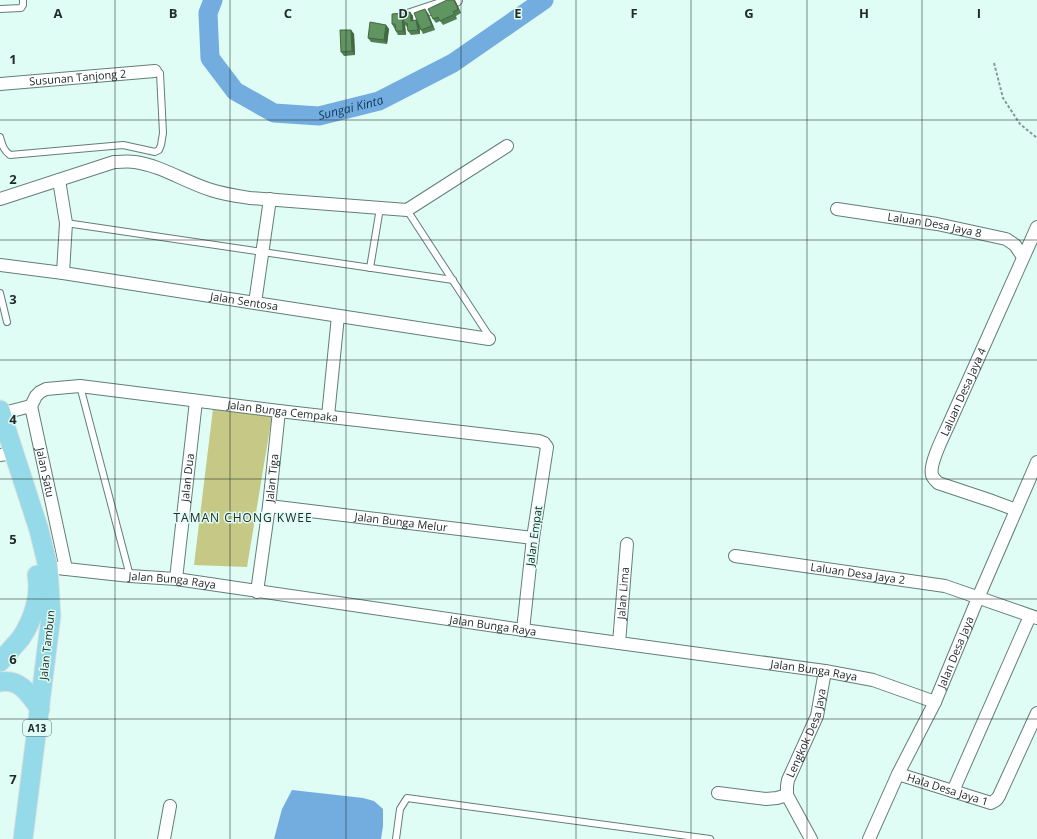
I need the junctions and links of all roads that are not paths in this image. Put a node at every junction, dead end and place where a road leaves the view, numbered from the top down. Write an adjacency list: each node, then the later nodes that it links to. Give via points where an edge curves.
1 (23, 0): 3 (lane, via 21,8)
2 (456, 0): 4 (street)
3 (0, 9)
4 (408, 16)
5 (155, 71): 6 (street, Susunan Tanjong 2); 7 (lane, via 160,73 163,133 161,145 155,152 124,145 10,154 3,148)
6 (0, 84)
7 (0, 137)
8 (508, 146): 14 (street)
9 (59, 180): 10 (street); 11 (street, via 114,162 136,162 210,190); 15 (street)
10 (0, 199)
11 (270, 199): 12 (street); 17 (street)
12 (380, 208): 14 (street); 20 (lane)
13 (837, 209): 18 (street, Laluan Desa Jaya 8, via 937,224 1006,239 1015,245)
14 (407, 210): 22 (lane)
15 (66, 223): 17 (lane); 21 (street)
16 (1037, 227): 18 (street, Laluan Desa Jaya 4)
17 (262, 252): 20 (lane); 24 (street)
18 (1023, 257): 38 (street, Laluan Desa Jaya 4, via 934,459 932,473 938,483)
19 (0, 265): 21 (street, Jalan Sentosa)
20 (370, 268): 22 (lane)
21 (63, 273): 24 (street, Jalan Sentosa)
22 (453, 280): 27 (lane)
23 (0, 293): 26 (lane)
24 (255, 303): 25 (street, Jalan Sentosa)
25 (338, 316): 27 (street, Jalan Sentosa); 33 (street)
26 (7, 322)
27 (489, 339)
28 (80, 386): 29 (street, Jalan Bunga Cempaka); 30 (street, Jalan Bunga Cempaka, via 46,389 36,396); 44 (lane)
29 (196, 401): 31 (street, Jalan Bunga Cempaka); 45 (street, Jalan Dua)
30 (31, 406): 32 (street); 43 (street, Jalan Satu)
31 (279, 411): 33 (street, Jalan Bunga Cempaka); 37 (street, Jalan Tiga)
32 (0, 412): 35 (main road, Jalan Tambun / A13)
33 (328, 416): 34 (street, Jalan Bunga Cempaka)
34 (544, 443): 39 (street, Jalan Empat, via 547,447)
35 (4, 454): 42 (main road, Jalan Tambun / A13, via 39,530); 51 (main road, Jalan Tambun / A13, via 32,548 38,580 31,620)
36 (1037, 462): 38 (street, Jalan Desa Jaya)
37 (269, 506): 39 (street, Jalan Bunga Melur); 46 (street, Jalan Tiga)
38 (1016, 510): 47 (street, Jalan Desa Jaya)
39 (533, 538): 49 (street, Jalan Empat)
40 (627, 544): 50 (street, Jalan Lima)
41 (735, 556): 47 (street, Laluan Desa Jaya 2, via 945,586)
42 (48, 567): 43 (street, Jalan Bunga Raya); 55 (main road, Jalan Tambun / A13, via 51,616)
43 (66, 569): 44 (street, Jalan Bunga Raya)
44 (130, 576): 45 (street, Jalan Bunga Raya)
45 (176, 579): 46 (street, Jalan Bunga Raya)
46 (256, 592): 49 (street, Jalan Bunga Raya)
47 (978, 598): 48 (street, Laluan Desa Jaya 2); 54 (street, Jalan Desa Jaya)
48 (1034, 617): 58 (street)
49 (523, 630): 50 (street, Jalan Bunga Raya)
50 (619, 642): 52 (street, Jalan Bunga Raya)
51 (0, 662)
52 (825, 671): 54 (street, Jalan Bunga Raya, via 873,680); 60 (street, Lengkok Desa Jaya, via 817,716 788,780)
53 (0, 682): 55 (main road, via 16,683 27,691)
54 (935, 702): 57 (street, Jalan Desa Jaya)
55 (40, 709): 62 (main road, Jalan Tambun / A13)
56 (1037, 715): 58 (street, Hala Desa Jaya 1, via 996,800 991,803)
57 (898, 774): 58 (street, Hala Desa Jaya 1); 67 (street, Jalan Desa Jaya)
58 (953, 791)
59 (718, 793): 60 (street, via 766,799)
60 (787, 795): 66 (street)
61 (170, 806): 63 (street)
62 (23, 839)
63 (164, 839)
64 (396, 839): 65 (lane, via 400,809 407,798)
65 (710, 839)
66 (811, 839)
67 (869, 839)

